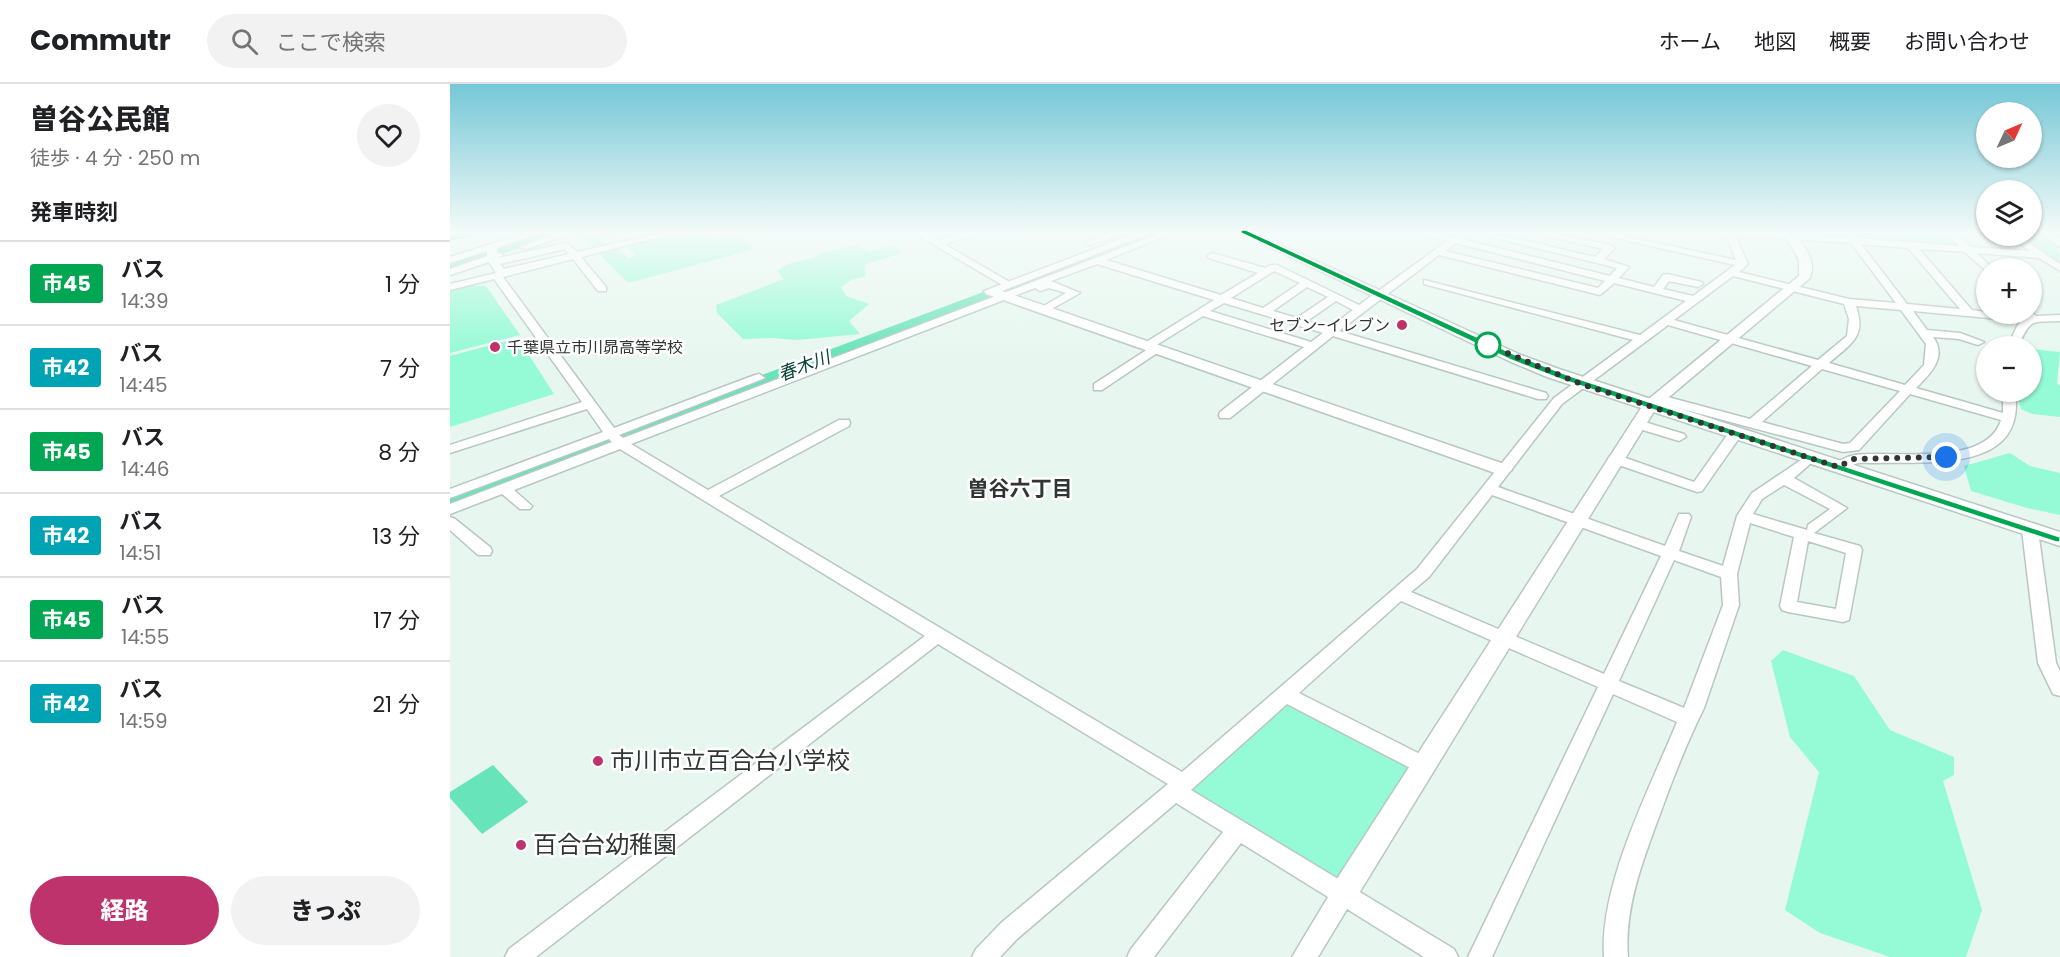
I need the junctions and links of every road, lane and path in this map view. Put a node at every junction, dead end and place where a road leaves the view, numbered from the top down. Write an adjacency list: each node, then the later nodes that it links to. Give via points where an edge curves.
1 (505, 273): 17 (street)
2 (589, 273): 24 (street)
3 (975, 273): 26 (street)
4 (1053, 273): 26 (street)
5 (1138, 273): 29 (street)
6 (1266, 273): 29 (street)
7 (1286, 273): 20 (street)
8 (1333, 273): 27 (main road)
9 (1411, 273): 27 (street)
10 (1522, 273): 18 (street, via 1600,292)
11 (1587, 273): 18 (street)
12 (1619, 273): 18 (street)
13 (1733, 273): 23 (street); 30 (street)
14 (1807, 273): 23 (street)
15 (1879, 273): 32 (street)
16 (1935, 273): 37 (street)
17 (500, 274): 22 (street); 58 (street)
18 (1613, 279): 25 (street)
19 (1428, 282): 45 (street)
20 (1307, 283): 28 (street); 36 (street)
21 (1698, 284): 25 (street, via 1667,278)
22 (450, 287)
23 (1794, 288): 31 (street); 46 (street)
24 (602, 289)
25 (1658, 290): 30 (street)
26 (1001, 293): 34 (street); 34 (street, via 1049,284 1075,292); 66 (street)
27 (1381, 295): 33 (street); 51 (main road, via 1515,358)
28 (1335, 297): 33 (street); 42 (street)
29 (1222, 299): 35 (street); 36 (street)
30 (1695, 300): 41 (street)
31 (1849, 302): 32 (street); 50 (street, via 1856,327 1852,337)
32 (1905, 307): 37 (street); 44 (street)
33 (1360, 309): 43 (street)
34 (1042, 310): 49 (street)
35 (1201, 312): 48 (street); 49 (street)
36 (1264, 312): 42 (street)
37 (1969, 313): 38 (street)
38 (1976, 313)
39 (2042, 317): 40 (street)
40 (2060, 318)
41 (1666, 321): 45 (street); 46 (street)
42 (1299, 322): 43 (street)
43 (1331, 332): 48 (street); 55 (street)
44 (1924, 333): 47 (street); 54 (street, via 1932,344 1930,366)
45 (1642, 339): 51 (street)
46 (1732, 339): 50 (street); 56 (street)
47 (1976, 341)
48 (1312, 346): 52 (street)
49 (1151, 348): 52 (street); 53 (street)
50 (1821, 364): 54 (street); 62 (street)
51 (1581, 384): 56 (main road); 71 (street, via 1558,401)
52 (1263, 386): 59 (street); 71 (street)
53 (1098, 387)
54 (1909, 390): 60 (street); 62 (street, via 1854,447 1844,448)
55 (1542, 396)
56 (1655, 402): 62 (street); 63 (street); 64 (main road)
57 (2011, 402): 60 (street)
58 (590, 404): 66 (street); 67 (street)
59 (1226, 415)
60 (2008, 418): 70 (street, via 2008,428 1993,444 1963,456 1854,459)
61 (844, 423): 76 (street)
62 (1753, 423)
63 (1638, 424): 65 (street); 69 (street)
64 (1736, 434): 68 (main road); 69 (street, via 1697,488)
65 (1679, 437)
66 (617, 439): 73 (street); 75 (street); 76 (street)
67 (450, 449)
68 (1810, 458): 70 (main road); 72 (street)
69 (1615, 459): 81 (street)
70 (1838, 467): 83 (main road)
71 (1504, 470): 74 (street)
72 (1784, 479): 79 (street, via 1757,496); 84 (street, via 1840,508)
73 (503, 488): 77 (street); 78 (street)
74 (1489, 489): 81 (street); 89 (street, via 1423,573)
75 (450, 494)
76 (710, 495): 90 (street)
77 (525, 506)
78 (450, 508)
79 (1744, 516): 84 (street); 88 (street)
80 (1684, 517): 87 (street)
81 (1576, 520): 87 (street); 91 (street)
82 (450, 522): 86 (street)
83 (2030, 530): 85 (main road); 93 (street, via 2047,663)
84 (1807, 531): 84 (street, via 1854,550 1843,616 1788,606)
85 (2060, 539)
86 (484, 551)
87 (1670, 553): 88 (street); 92 (street)
88 (1729, 573): 95 (street, via 1731,605)
89 (1400, 594): 91 (street); 94 (street)
90 (939, 634): 97 (street); 100 (street)
91 (1503, 638): 92 (street); 96 (street)
92 (1609, 684): 95 (street); 105 (street)
93 (2060, 689)
94 (1284, 694): 96 (street); 97 (street)
95 (1688, 718): 106 (street, via 1620,896 1612,946)
96 (1423, 765): 99 (street)
97 (1179, 787): 98 (street); 101 (street, via 1009,931)
98 (1238, 830): 99 (street); 102 (street)
99 (1343, 894): 103 (street); 104 (street)
100 (517, 957)
101 (984, 957)
102 (1139, 957)
103 (1304, 957)
104 (1446, 957)
105 (1480, 957)
106 (1616, 957)

